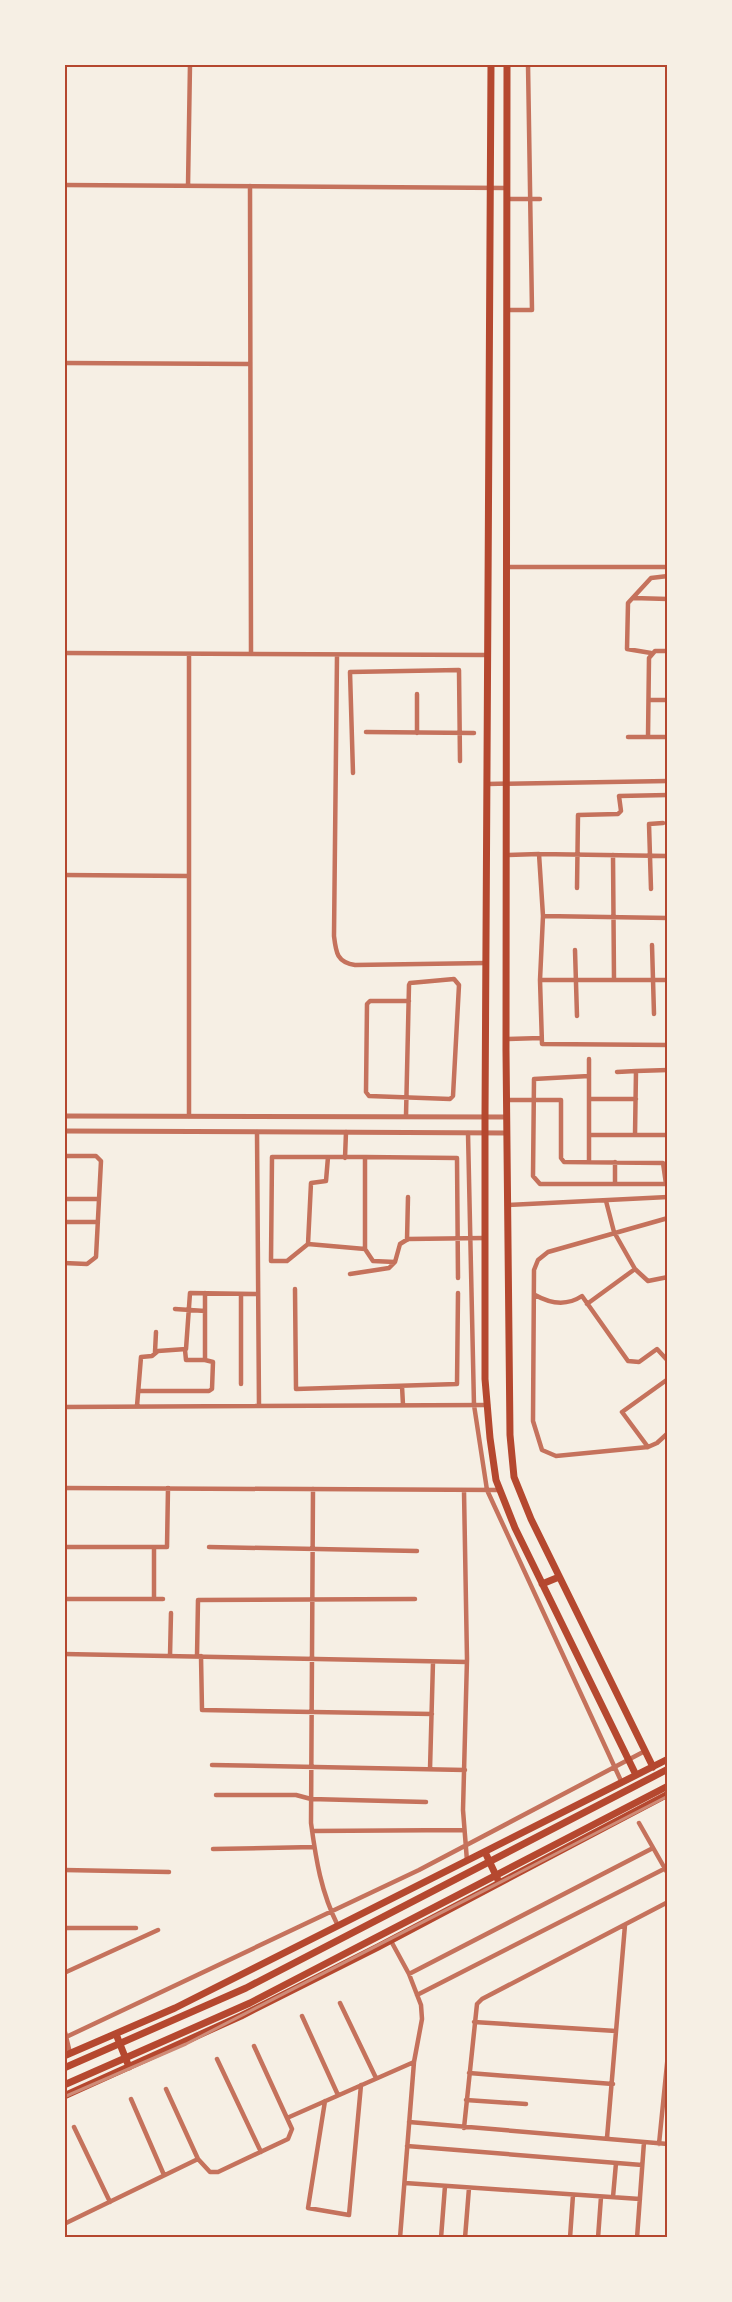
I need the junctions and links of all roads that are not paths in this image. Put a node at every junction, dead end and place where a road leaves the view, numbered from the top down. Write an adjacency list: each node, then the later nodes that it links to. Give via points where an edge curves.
1 (190, 64): 6 (street)
2 (491, 64): 8 (main road)
3 (507, 64): 9 (main road)
4 (528, 64): 11 (street)
5 (64, 185): 6 (street)
6 (188, 186): 7 (street)
7 (250, 186): 8 (street); 15 (street)
8 (490, 188): 9 (street); 26 (main road)
9 (507, 188): 10 (main road)
10 (507, 199): 11 (street); 13 (main road)
11 (531, 199): 12 (street); 13 (street, via 532,310)
12 (540, 199)
13 (507, 310): 16 (main road)
14 (64, 363): 15 (street)
15 (250, 363): 25 (street)
16 (507, 567): 17 (street); 42 (main road)
17 (668, 567)
18 (668, 576): 19 (street, via 651,578)
19 (633, 598): 20 (street); 23 (street, via 628,603 627,649)
20 (668, 599)
21 (668, 651): 23 (street)
22 (64, 653): 24 (street)
23 (651, 653): 29 (street)
24 (189, 654): 25 (street); 52 (street)
25 (251, 654): 27 (street)
26 (487, 655): 27 (street); 41 (main road)
27 (337, 656): 60 (street, via 336,956 344,964 355,966)
28 (417, 693): 32 (street)
29 (649, 700): 30 (street); 36 (street)
30 (668, 700)
31 (366, 732): 32 (street)
32 (417, 733): 33 (street)
33 (460, 733): 34 (street); 38 (street); 39 (street, via 459,670 350,672)
34 (474, 733)
35 (628, 737): 36 (street)
36 (648, 737): 37 (street)
37 (668, 737)
38 (460, 761)
39 (353, 773)
40 (668, 782): 42 (street)
41 (487, 784): 42 (street); 60 (main road)
42 (507, 784): 46 (main road)
43 (668, 795): 47 (street, via 619,796 618,814 578,815)
44 (663, 823): 49 (street, via 649,824)
45 (539, 854): 46 (street); 47 (street); 55 (street)
46 (507, 855): 70 (main road)
47 (576, 855): 48 (street); 53 (street)
48 (613, 855): 49 (street); 56 (street)
49 (649, 856): 50 (street); 54 (street)
50 (668, 856)
51 (64, 874): 52 (street)
52 (189, 876): 83 (street)
53 (577, 888)
54 (651, 888)
55 (543, 916): 56 (street); 61 (street)
56 (615, 916): 57 (street); 63 (street)
57 (668, 918)
58 (652, 945): 64 (street)
59 (575, 950): 62 (street)
60 (486, 963): 85 (main road)
61 (540, 980): 62 (street); 69 (street)
62 (576, 980): 63 (street); 68 (street)
63 (614, 980): 64 (street)
64 (653, 980): 65 (street); 67 (street)
65 (668, 980)
66 (409, 1001): 77 (street); 77 (street, via 370,1001 366,1006 368,1094); 77 (street, via 413,981 454,979 459,985 453,1096)
67 (654, 1014)
68 (577, 1016)
69 (541, 1038): 70 (street); 71 (street, via 546,1046)
70 (507, 1039): 81 (main road)
71 (668, 1045)
72 (589, 1059): 76 (street)
73 (668, 1070): 74 (street)
74 (636, 1071): 75 (street); 80 (street)
75 (617, 1072)
76 (589, 1076): 78 (street, via 537,1077 532,1082); 79 (street)
77 (406, 1097): 84 (street)
78 (533, 1099): 81 (street); 100 (street, via 561,1100 562,1161); 102 (street, via 536,1181)
79 (590, 1099): 80 (street); 93 (street)
80 (636, 1099): 94 (street)
81 (507, 1100): 86 (main road)
82 (64, 1116): 83 (street)
83 (189, 1116): 84 (street)
84 (406, 1116): 85 (street)
85 (485, 1117): 86 (street); 91 (main road)
86 (507, 1117): 92 (main road)
87 (64, 1131): 88 (street)
88 (257, 1132): 89 (street); 130 (street)
89 (346, 1132): 90 (street); 99 (street)
90 (468, 1132): 91 (street); 115 (street)
91 (485, 1133): 92 (street); 116 (main road)
92 (507, 1133): 109 (main road)
93 (590, 1135): 94 (street); 100 (street)
94 (635, 1135): 95 (street)
95 (668, 1135)
96 (64, 1156): 107 (street, via 100,1158)
97 (328, 1157): 99 (street); 118 (street, via 326,1181 311,1183); 118 (street, via 272,1157 271,1261 287,1261)
98 (365, 1157): 99 (street); 114 (street, via 457,1158); 119 (street)
99 (345, 1158)
100 (589, 1162): 101 (street)
101 (615, 1162): 102 (street); 103 (street, via 663,1163)
102 (615, 1184): 103 (street)
103 (667, 1184)
104 (408, 1197): 117 (street)
105 (668, 1197): 108 (street)
106 (64, 1199): 107 (street)
107 (99, 1199): 112 (street)
108 (606, 1201): 109 (street); 113 (street)
109 (507, 1205): 166 (main road, via 508,1379 514,1477)
110 (668, 1218): 113 (street)
111 (64, 1222): 112 (street)
112 (98, 1222): 121 (street, via 94,1261)
113 (614, 1232): 122 (street); 131 (street, via 548,1252 534,1270)
114 (458, 1238): 115 (street); 117 (street); 125 (street)
115 (471, 1238): 116 (street); 137 (street)
116 (485, 1238): 149 (main road)
117 (407, 1240): 120 (street, via 400,1244)
118 (308, 1244): 119 (street)
119 (365, 1249): 120 (street, via 373,1261)
120 (394, 1262): 123 (street, via 381,1270)
121 (64, 1263)
122 (635, 1269): 124 (street, via 648,1281); 132 (street)
123 (350, 1274)
124 (668, 1277)
125 (458, 1278)
126 (295, 1289): 145 (street, via 296,1389)
127 (205, 1293): 129 (street); 134 (street, via 190,1293); 135 (street)
128 (458, 1293): 136 (street)
129 (241, 1294): 130 (street); 144 (street)
130 (258, 1294): 151 (street)
131 (535, 1295): 132 (street, via 547,1302 561,1303 582,1296); 154 (street, via 533,1421 542,1450 556,1456)
132 (587, 1304): 142 (street, via 628,1361 639,1362 657,1349)
133 (175, 1309): 134 (street)
134 (188, 1309): 135 (street); 139 (street)
135 (205, 1311): 141 (street)
136 (458, 1316): 137 (street); 145 (street, via 457,1384)
137 (472, 1316): 148 (street)
138 (156, 1332): 140 (street)
139 (185, 1350): 140 (street); 141 (street, via 186,1360)
140 (155, 1352): 146 (street, via 140,1359)
141 (205, 1360): 146 (street, via 213,1362 211,1391)
142 (668, 1361)
143 (668, 1379): 154 (street, via 622,1412)
144 (242, 1384)
145 (402, 1386): 147 (street)
146 (138, 1391): 150 (street)
147 (403, 1405): 148 (street); 151 (street)
148 (474, 1405): 149 (street); 158 (street)
149 (488, 1405): 159 (main road)
150 (137, 1406): 151 (street); 152 (street)
151 (259, 1406)
152 (64, 1407)
153 (668, 1433): 154 (street)
154 (648, 1447)
155 (64, 1488): 156 (street)
156 (168, 1488): 157 (street); 162 (street, via 167,1547)
157 (313, 1489): 160 (street); 164 (street)
158 (487, 1490): 159 (street); 160 (street); 186 (street)
159 (500, 1490): 167 (main road)
160 (464, 1491): 179 (street)
161 (64, 1547): 162 (street)
162 (154, 1547): 169 (street)
163 (209, 1547): 164 (street)
164 (314, 1549): 165 (street); 172 (street)
165 (417, 1551)
166 (559, 1576): 167 (main road); 182 (main road)
167 (542, 1584): 184 (main road)
168 (64, 1599): 169 (street)
169 (154, 1599): 170 (street)
170 (163, 1599)
171 (415, 1599): 172 (street)
172 (313, 1600): 176 (street, via 198,1600); 177 (street)
173 (171, 1613): 175 (street)
174 (64, 1654): 175 (street)
175 (170, 1656): 176 (street)
176 (199, 1656): 177 (street); 180 (street, via 202,1710)
177 (312, 1660): 178 (street); 180 (street)
178 (433, 1662): 179 (street); 181 (street)
179 (467, 1662): 191 (street)
180 (311, 1713): 181 (street); 188 (street)
181 (432, 1714): 189 (street)
182 (645, 1751): 184 (street); 187 (main road)
183 (668, 1759): 187 (main road)
184 (629, 1761): 186 (street); 192 (main road)
185 (212, 1765): 188 (street)
186 (617, 1767): 193 (street); 202 (street)
187 (653, 1767): 192 (main road)
188 (310, 1769): 189 (street); 197 (street)
189 (430, 1769): 191 (street)
190 (668, 1769): 239 (main road, via 246,1988)
191 (465, 1770): 200 (street)
192 (636, 1775): 193 (main road)
193 (622, 1783): 206 (main road)
194 (668, 1786): 243 (main road, via 250,2003)
195 (216, 1794): 197 (street, via 296,1795)
196 (668, 1794): 213 (main road)
197 (311, 1799): 198 (street); 201 (street)
198 (426, 1802)
199 (639, 1823): 204 (street)
200 (464, 1830): 201 (street); 202 (street)
201 (312, 1832): 203 (street)
202 (466, 1846): 207 (street); 209 (street)
203 (314, 1847): 205 (street); 215 (street, via 316,1867)
204 (653, 1848): 210 (street); 223 (street)
205 (213, 1849)
206 (485, 1852): 207 (main road); 213 (main road)
207 (467, 1861): 212 (main road)
208 (64, 1870): 211 (street)
209 (419, 1870): 212 (street); 215 (street)
210 (666, 1871): 224 (street)
211 (169, 1872)
212 (426, 1882): 217 (main road)
213 (499, 1883): 221 (main road)
214 (668, 1902): 216 (street)
215 (331, 1912): 217 (street); 231 (street)
216 (626, 1925): 227 (street, via 482,1999 477,2004); 229 (street)
217 (338, 1926): 230 (main road)
218 (64, 1928): 219 (street)
219 (136, 1928)
220 (158, 1930): 222 (street)
221 (391, 1941): 223 (street); 238 (main road)
222 (64, 1973)
223 (409, 1974): 224 (street)
224 (417, 1995): 236 (street, via 422,2019)
225 (340, 2003): 241 (street)
226 (302, 2016): 247 (street)
227 (474, 2022): 229 (street); 240 (street)
228 (64, 2028): 231 (street)
229 (616, 2031): 242 (street)
230 (116, 2034): 234 (main road); 238 (main road)
231 (66, 2038): 234 (street)
232 (254, 2046): 253 (street)
233 (668, 2054): 237 (street)
234 (68, 2055)
235 (218, 2059): 262 (street)
236 (414, 2062): 241 (street); 254 (street)
237 (667, 2063): 245 (street)
238 (129, 2067): 248 (main road)
239 (64, 2068)
240 (469, 2073): 242 (street); 250 (street)
241 (376, 2078): 244 (street)
242 (613, 2084): 257 (street)
243 (64, 2085)
244 (361, 2085): 247 (street); 251 (street, via 349,2215 308,2208)
245 (666, 2085): 259 (street)
246 (166, 2089): 263 (street)
247 (338, 2095): 251 (street)
248 (64, 2096)
249 (131, 2099): 266 (street)
250 (466, 2100): 252 (street); 256 (street)
251 (325, 2101): 253 (street)
252 (526, 2104)
253 (287, 2118): 262 (street, via 292,2134)
254 (409, 2122): 256 (street); 261 (street)
255 (74, 2127): 274 (street)
256 (464, 2128): 257 (street)
257 (608, 2138): 258 (street)
258 (644, 2142): 259 (street); 265 (street)
259 (659, 2144): 260 (street)
260 (668, 2144)
261 (407, 2146): 264 (street); 267 (street)
262 (261, 2152): 263 (street, via 218,2172 210,2172)
263 (198, 2159): 266 (street)
264 (616, 2163): 265 (street); 272 (street)
265 (642, 2165): 273 (street)
266 (165, 2175): 274 (street)
267 (405, 2183): 268 (street); 276 (street)
268 (445, 2186): 269 (street); 277 (street)
269 (469, 2187): 270 (street); 278 (street)
270 (573, 2195): 271 (street); 279 (street)
271 (601, 2197): 272 (street); 280 (street)
272 (613, 2197): 273 (street)
273 (640, 2199): 281 (street)
274 (110, 2202): 275 (street)
275 (64, 2224)
276 (400, 2238)
277 (441, 2238)
278 (465, 2238)
279 (570, 2238)
280 (598, 2238)
281 (637, 2238)

